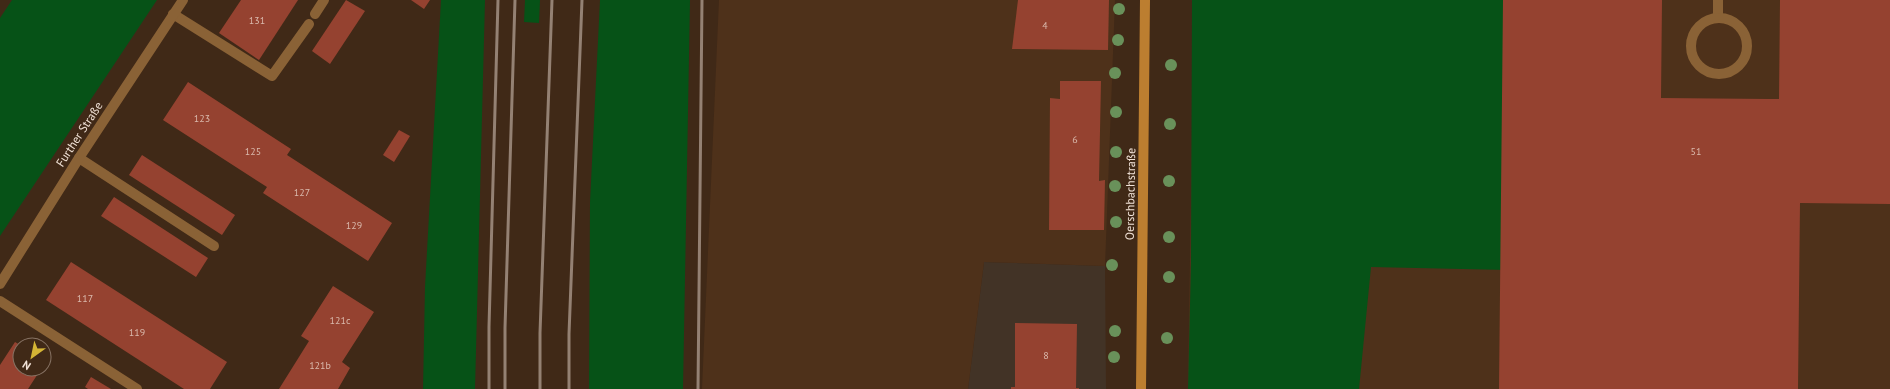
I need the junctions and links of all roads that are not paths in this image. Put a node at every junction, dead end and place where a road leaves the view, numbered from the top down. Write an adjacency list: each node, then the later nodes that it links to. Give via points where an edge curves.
1 (183, 0): 5 (street, Further Straße)
2 (324, 0): 6 (street)
3 (1145, 0): 14 (main road, Oerschbachstraße)
4 (1718, 0): 7 (street)
5 (174, 14): 8 (street, via 272,76); 9 (street, Further Straße)
6 (315, 14)
7 (1718, 16): 7 (street, via 1737,23 1747,38 1746,54 1738,68 1723,75 1703,70 1691,57 1690,39 1702,21)
8 (309, 24)
9 (79, 158): 10 (street); 11 (street, Further Straße)
10 (214, 246)
11 (0, 284)
12 (0, 301): 13 (street)
13 (137, 389)
14 (1141, 389)

